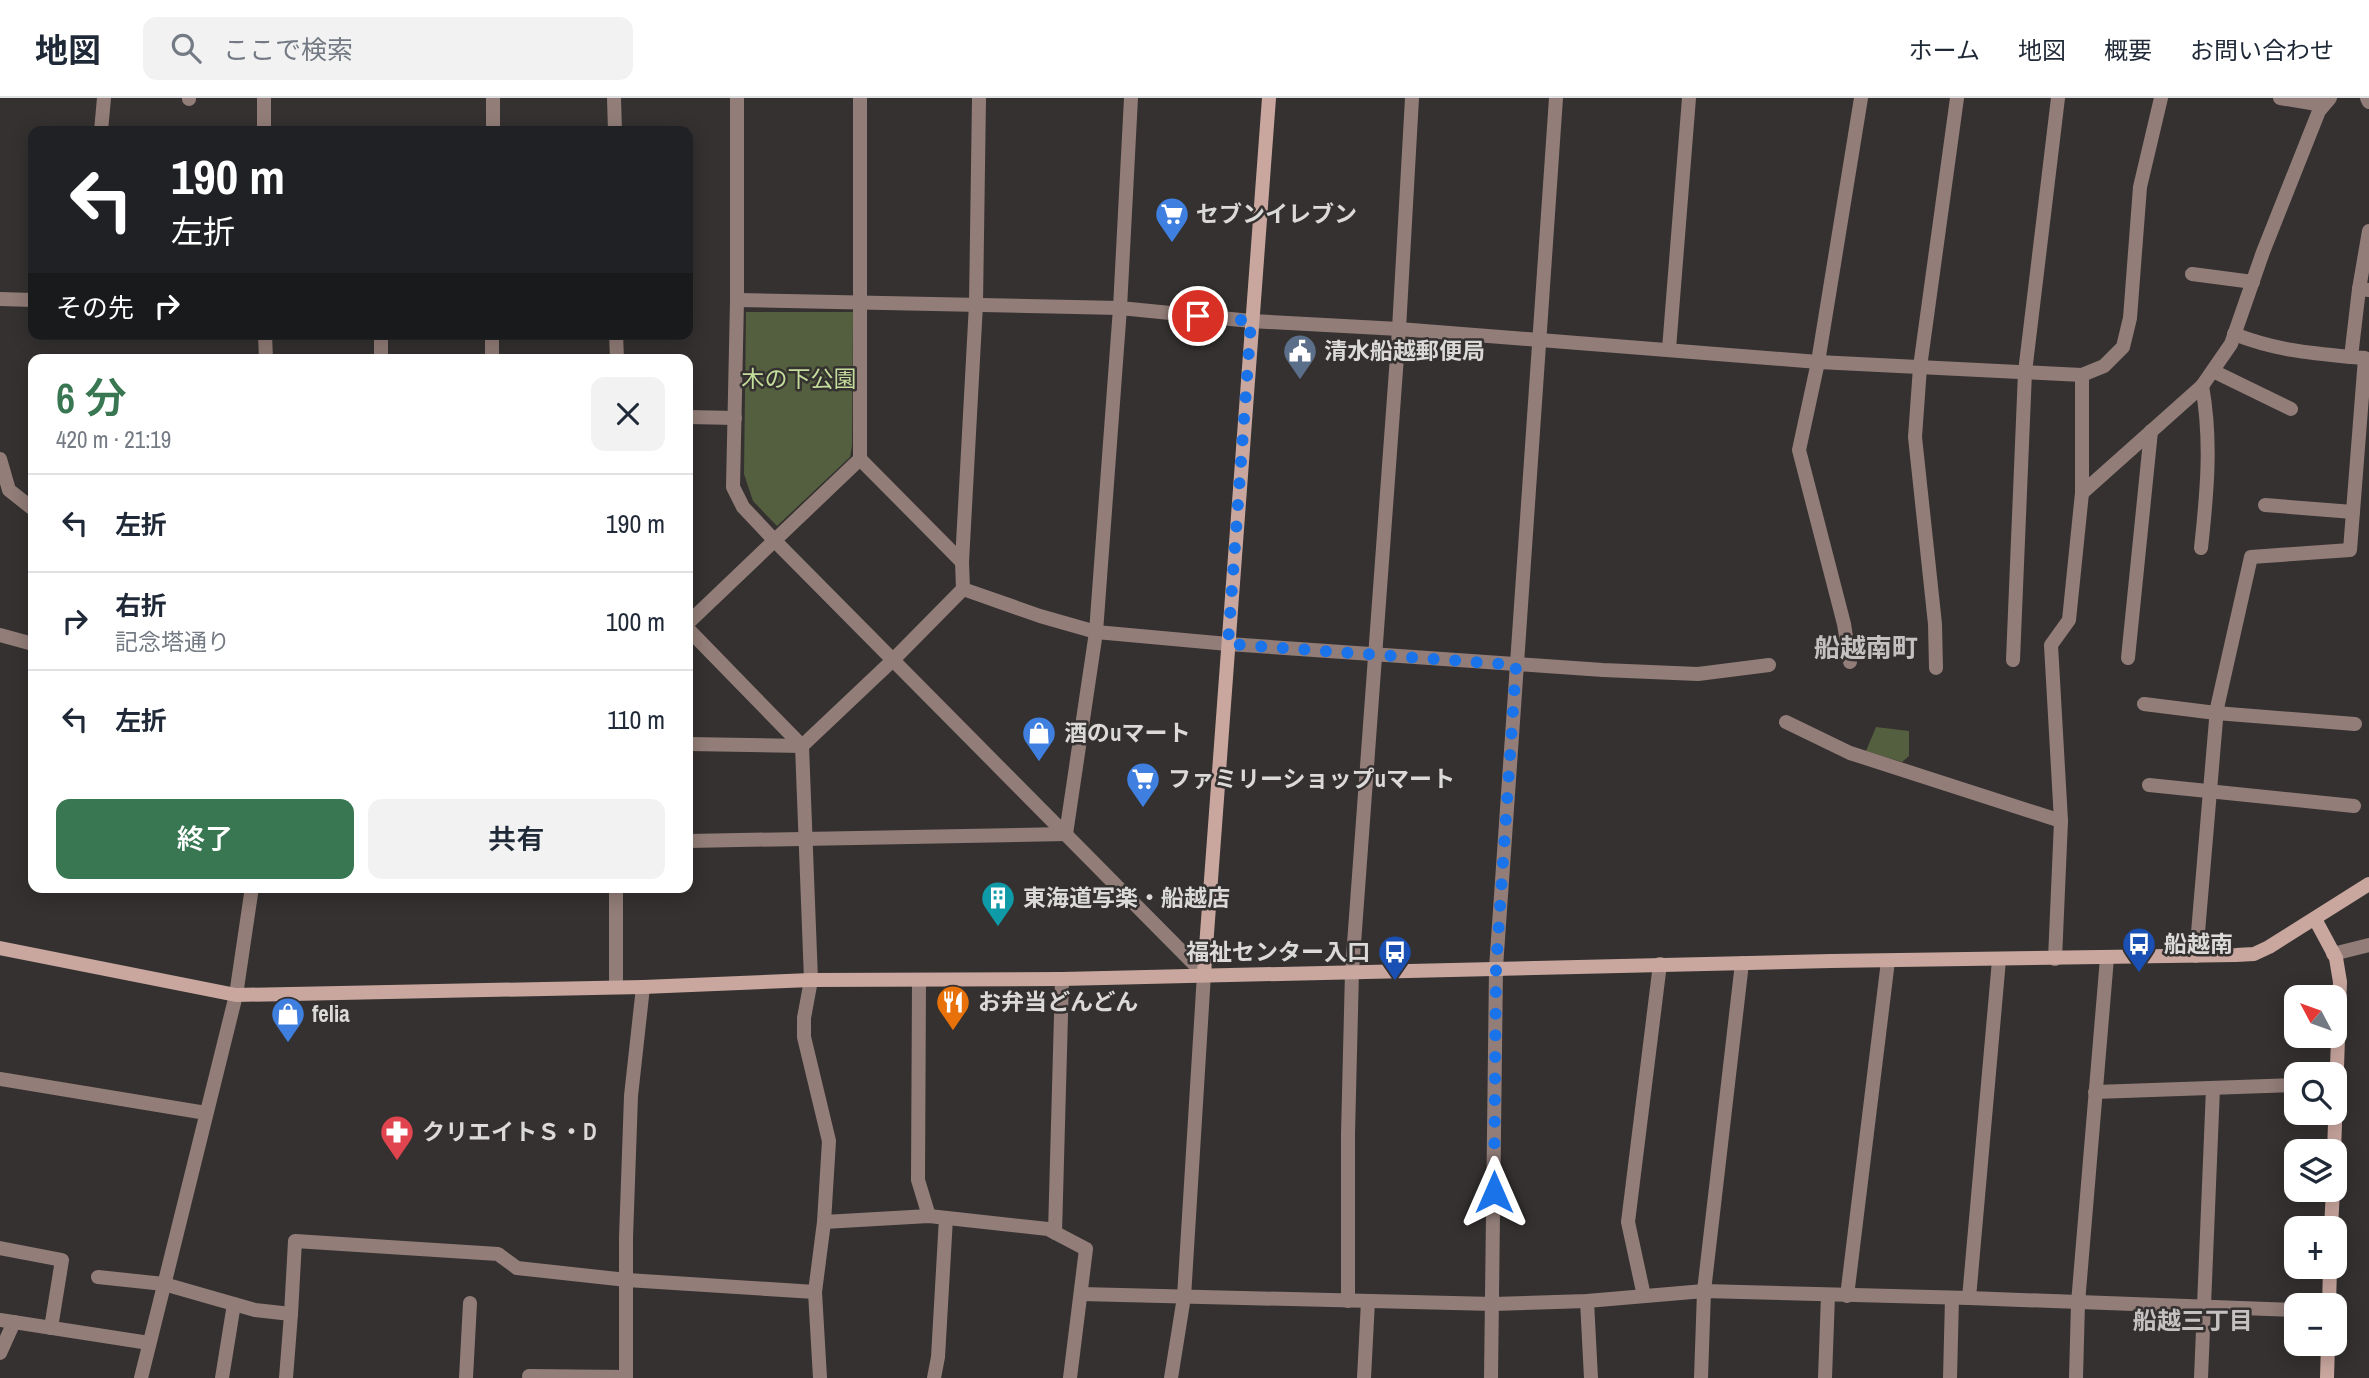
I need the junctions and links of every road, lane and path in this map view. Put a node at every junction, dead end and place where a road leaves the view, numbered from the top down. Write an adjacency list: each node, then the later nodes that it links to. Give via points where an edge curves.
1 (104, 98): 19 (street)
2 (264, 98): 20 (street)
3 (493, 98): 21 (street)
4 (614, 98): 22 (street)
5 (737, 98): 29 (street)
6 (860, 98): 30 (street)
7 (978, 98): 31 (street)
8 (1131, 98): 32 (street)
9 (1269, 98): 33 (street)
10 (1412, 98): 34 (street)
11 (1556, 98): 36 (street)
12 (1689, 98): 37 (street)
13 (1861, 98): 39 (street)
14 (1957, 98): 40 (street)
15 (2057, 98): 42 (street)
16 (2161, 98): 43 (street, via 2140,187 2130,318 2123,346 2104,366)
17 (2280, 98): 18 (street)
18 (2326, 102): 25 (street)
19 (102, 126)
20 (264, 126)
21 (493, 126)
22 (615, 126)
23 (2369, 231): 26 (street)
24 (2192, 274): 25 (street)
25 (2253, 282): 35 (street)
26 (2364, 290): 38 (street)
27 (0, 299): 28 (street)
28 (28, 300)
29 (737, 300): 30 (street); 47 (street)
30 (859, 302): 31 (street); 50 (street)
31 (976, 304): 32 (street); 57 (street)
32 (1120, 308): 33 (street); 60 (street)
33 (1251, 321): 34 (street); 64 (street)
34 (1399, 328): 36 (street); 65 (street)
35 (2234, 334): 38 (street, via 2265,346); 41 (street)
36 (1539, 339): 37 (street); 70 (street)
37 (1669, 349): 39 (street)
38 (2351, 357): 54 (street, via 2365,358)
39 (1818, 362): 40 (street); 69 (street, via 1800,450)
40 (1920, 367): 42 (street); 72 (street, via 1915,437)
41 (2213, 371): 44 (street); 45 (street)
42 (2025, 372): 43 (street); 68 (street)
43 (2082, 375): 51 (street)
44 (2202, 386): 48 (street); 56 (street, via 2209,474)
45 (2291, 410)
46 (693, 417): 47 (street)
47 (735, 418): 55 (street, via 733,487 744,507)
48 (2151, 431): 51 (street); 66 (street)
49 (0, 459): 52 (street, via 9,490)
50 (860, 459): 55 (street); 57 (street)
51 (2082, 493): 82 (street, via 2069,620 2051,645)
52 (28, 505)
53 (2265, 505): 54 (street)
54 (2353, 512): 74 (street, via 2350,551 2251,556)
55 (775, 541): 59 (street); 67 (street)
56 (2201, 548)
57 (962, 562): 58 (street)
58 (963, 589): 60 (street); 67 (street)
59 (693, 617)
60 (1096, 632): 64 (street); 83 (street)
61 (693, 634): 78 (street)
62 (0, 635): 63 (street)
63 (28, 643)
64 (1228, 644): 65 (street); 102 (street)
65 (1375, 654): 70 (street); 101 (street)
66 (2128, 657)
67 (894, 659): 78 (street); 83 (street)
68 (2013, 660)
69 (1850, 662)
70 (1516, 665): 71 (street, via 1698,674); 100 (street)
71 (1769, 665)
72 (1936, 668)
73 (2144, 704): 74 (street)
74 (2216, 713): 76 (street); 80 (street)
75 (1786, 722): 82 (street, via 1850,753)
76 (2355, 724)
77 (693, 744): 78 (street)
78 (802, 746): 84 (street)
79 (2148, 785): 80 (street)
80 (2210, 790): 81 (street); 93 (street)
81 (2354, 806)
82 (2061, 821): 95 (street)
83 (1066, 834): 84 (street); 102 (street)
84 (807, 839): 85 (street); 104 (street)
85 (693, 841)
86 (2369, 884): 89 (street)
87 (251, 893): 108 (street)
88 (615, 893): 106 (street)
89 (2315, 919): 92 (street); 93 (street, via 2254,954)
90 (2369, 945): 92 (street)
91 (0, 948): 108 (street)
92 (2333, 954): 109 (street, via 2340,982)
93 (2196, 956): 94 (street)
94 (2107, 958): 95 (street); 113 (street)
95 (2055, 959): 96 (street)
96 (1999, 960): 97 (street); 131 (street)
97 (1888, 961): 98 (street); 128 (street)
98 (1742, 963): 99 (street); 123 (street)
99 (1660, 964): 100 (street); 127 (street, via 1628,1222)
100 (1496, 968): 101 (street); 138 (street)
101 (1352, 971): 102 (street); 132 (street)
102 (1204, 974): 103 (street); 129 (street)
103 (1062, 979): 105 (street); 118 (street)
104 (811, 980): 105 (street); 107 (street); 117 (street, via 804,1037 829,1141)
105 (919, 981): 115 (street, via 918,1180)
106 (616, 987): 107 (street); 108 (street)
107 (643, 987): 121 (street, via 631,1096)
108 (236, 995): 114 (street)
109 (2336, 1062)
110 (0, 1079): 114 (street)
111 (2284, 1085): 112 (street)
112 (2213, 1088): 113 (street); 139 (street)
113 (2095, 1092): 136 (street)
114 (206, 1113): 122 (street)
115 (929, 1216): 116 (street); 117 (street)
116 (946, 1218): 118 (street); 154 (street)
117 (824, 1222): 124 (street)
118 (1055, 1233): 125 (street, via 1086,1249)
119 (0, 1248): 143 (street, via 62,1260)
120 (97, 1277): 122 (street)
121 (627, 1280): 124 (street); 141 (street, via 517,1268 498,1254 295,1241); 152 (street)
122 (164, 1284): 137 (street); 144 (street)
123 (1704, 1291): 126 (street); 127 (street); 160 (street)
124 (815, 1292): 153 (street)
125 (1081, 1294): 129 (street); 155 (street)
126 (1828, 1295): 128 (street); 161 (street)
127 (1644, 1296): 134 (street)
128 (1847, 1296): 130 (street)
129 (1184, 1297): 132 (street); 156 (street)
130 (1952, 1298): 131 (street); 162 (street)
131 (1969, 1298): 136 (street)
132 (1348, 1301): 133 (street)
133 (1368, 1301): 138 (street); 157 (street)
134 (1587, 1301): 138 (street); 159 (street)
135 (470, 1303): 151 (street)
136 (2078, 1303): 139 (street); 163 (street)
137 (234, 1304): 141 (street); 149 (street)
138 (1493, 1304): 158 (street)
139 (2202, 1307): 140 (street); 164 (street)
140 (2284, 1310)
141 (291, 1314): 150 (street)
142 (7, 1321): 143 (street); 145 (street)
143 (51, 1328): 144 (street)
144 (149, 1343): 148 (street)
145 (0, 1353)
146 (2328, 1356): 165 (street)
147 (528, 1376): 152 (street)
148 (141, 1378)
149 (222, 1378)
150 (286, 1378)
151 (466, 1378)
152 (625, 1378)
153 (820, 1378)
154 (934, 1378)
155 (1070, 1378)
156 (1171, 1378)
157 (1364, 1378)
158 (1491, 1378)
159 (1591, 1378)
160 (1701, 1378)
161 (1825, 1378)
162 (1950, 1378)
163 (2076, 1378)
164 (2201, 1378)
165 (2327, 1378)

